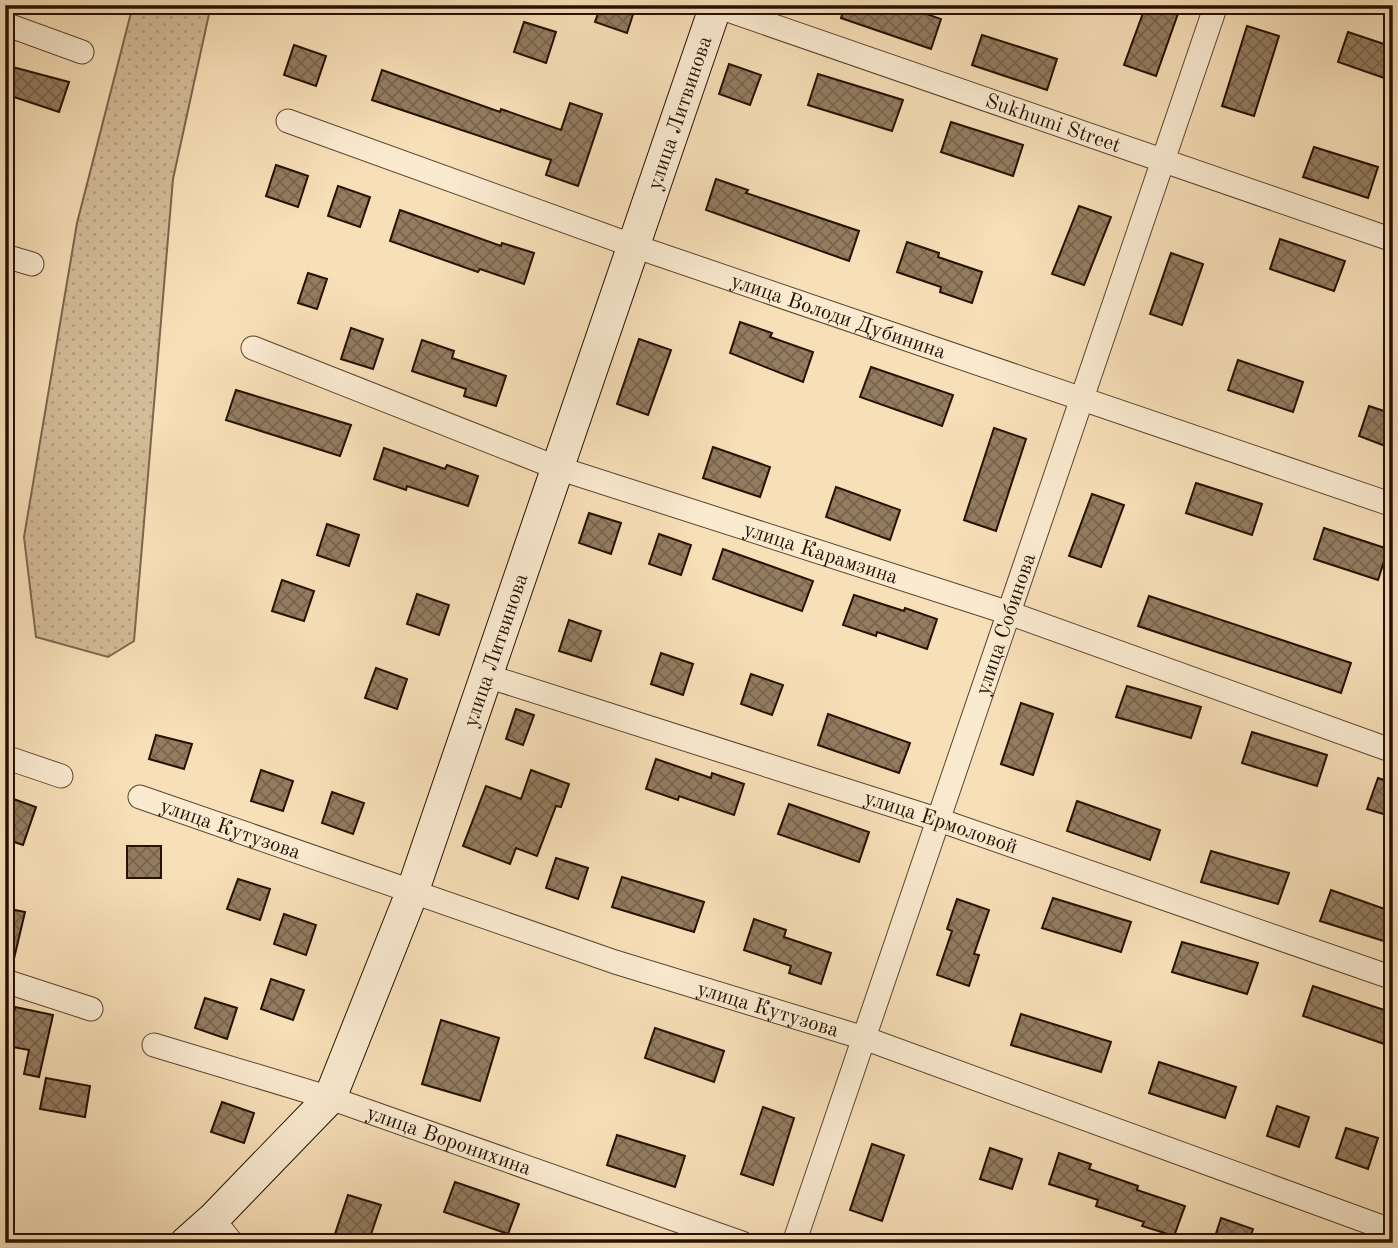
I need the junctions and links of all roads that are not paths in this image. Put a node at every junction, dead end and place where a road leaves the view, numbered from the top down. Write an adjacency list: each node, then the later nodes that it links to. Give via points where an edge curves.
1 (715, 5): 6 (street, Sukhumi Street); 8 (street, улица Литвинова)
2 (1216, 5): 6 (street, улица Собинова)
3 (5, 24): 4 (street)
4 (82, 52)
5 (288, 121): 8 (street, улица Володи Дубинина)
6 (1164, 160): 7 (street, Sukhumi Street); 12 (street, улица Собинова)
7 (1393, 240)
8 (634, 246): 12 (street, улица Володи Дубинина); 13 (street, улица Литвинова)
9 (5, 256): 10 (street)
10 (32, 264)
11 (253, 348): 13 (street, улица Карамзина)
12 (1082, 400): 14 (street, улица Володи Дубинина); 15 (street, улица Собинова)
13 (555, 467): 15 (street, улица Карамзина); 16 (street, улица Литвинова)
14 (1393, 505)
15 (1009, 613): 17 (street, улица Карамзина); 21 (street, улица Собинова)
16 (484, 675): 21 (street, улица Ермоловой); 22 (street, улица Литвинова)
17 (1393, 751)
18 (5, 757): 19 (street)
19 (61, 776)
20 (140, 797): 22 (street, улица Кутузова)
21 (939, 820): 23 (street, улица Ермоловой); 26 (street, улица Собинова)
22 (413, 890): 26 (street, улица Кутузова, via 615,962); 28 (street, улица Литвинова)
23 (1393, 978)
24 (5, 981): 25 (street)
25 (91, 1009)
26 (864, 1038): 30 (street, улица Кутузова); 33 (street, улица Собинова)
27 (154, 1045): 28 (street, улица Воронихина)
28 (330, 1098): 29 (street, улица Литвинова); 32 (street, улица Воронихина)
29 (223, 1231): 31 (street, улица Литвинова)
30 (1393, 1231)
31 (186, 1243)
32 (741, 1243)
33 (794, 1243)

